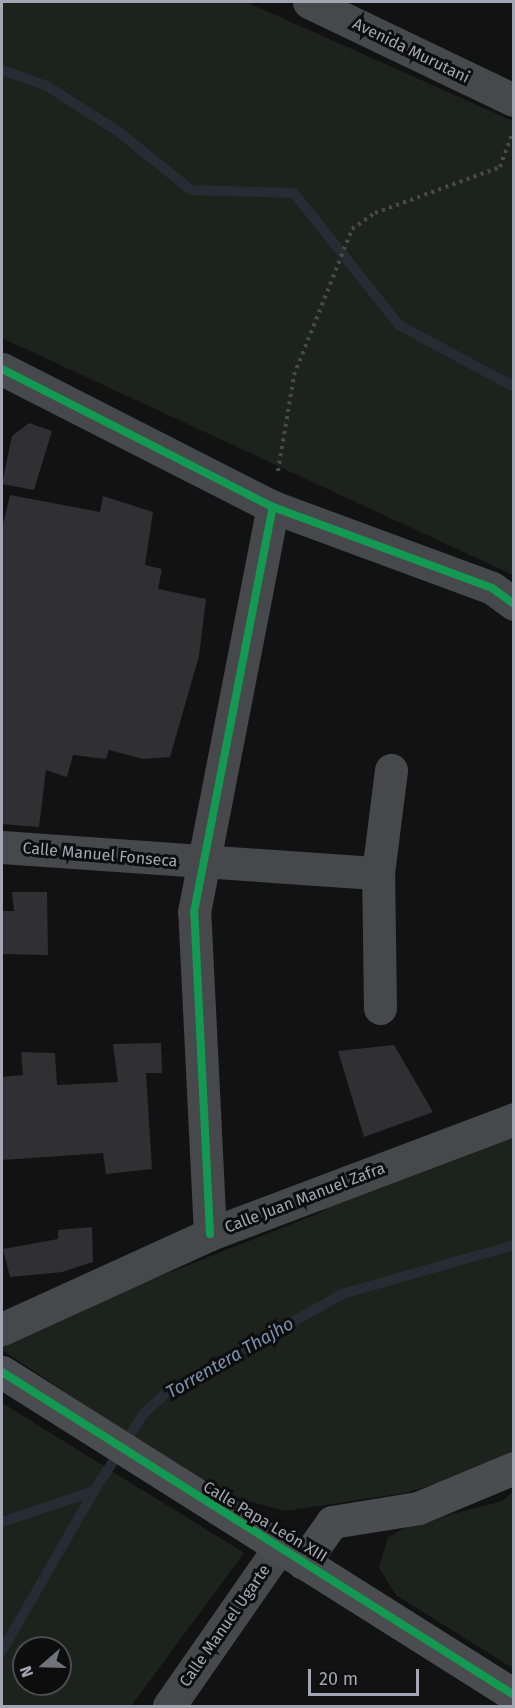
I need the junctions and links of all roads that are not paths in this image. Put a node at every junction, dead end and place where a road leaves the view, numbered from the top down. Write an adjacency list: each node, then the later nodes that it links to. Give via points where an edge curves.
1 (309, 2): 2 (street, Avenida Murutani)
2 (513, 100)
3 (2, 369): 4 (street)
4 (273, 507): 5 (street, via 492,588); 8 (street)
5 (513, 604)
6 (391, 770): 9 (street)
7 (2, 847): 8 (street, Calle Manuel Fonseca)
8 (200, 863): 9 (street, Calle Manuel Fonseca); 12 (street, via 194,912)
9 (378, 873): 10 (street)
10 (380, 1008)
11 (513, 1119): 12 (street, Calle Juan Manuel Zafra)
12 (210, 1234): 13 (street, Calle Juan Manuel Zafra)
13 (2, 1329)
14 (2, 1372): 16 (street, Calle Papa León XIII, via 167,1480)
15 (513, 1468): 16 (street, Calle Manuel Ugarte, via 418,1508 332,1522)
16 (292, 1554): 17 (street, Calle Papa León XIII); 18 (street, Calle Manuel Ugarte)
17 (513, 1695)
18 (169, 1707)

